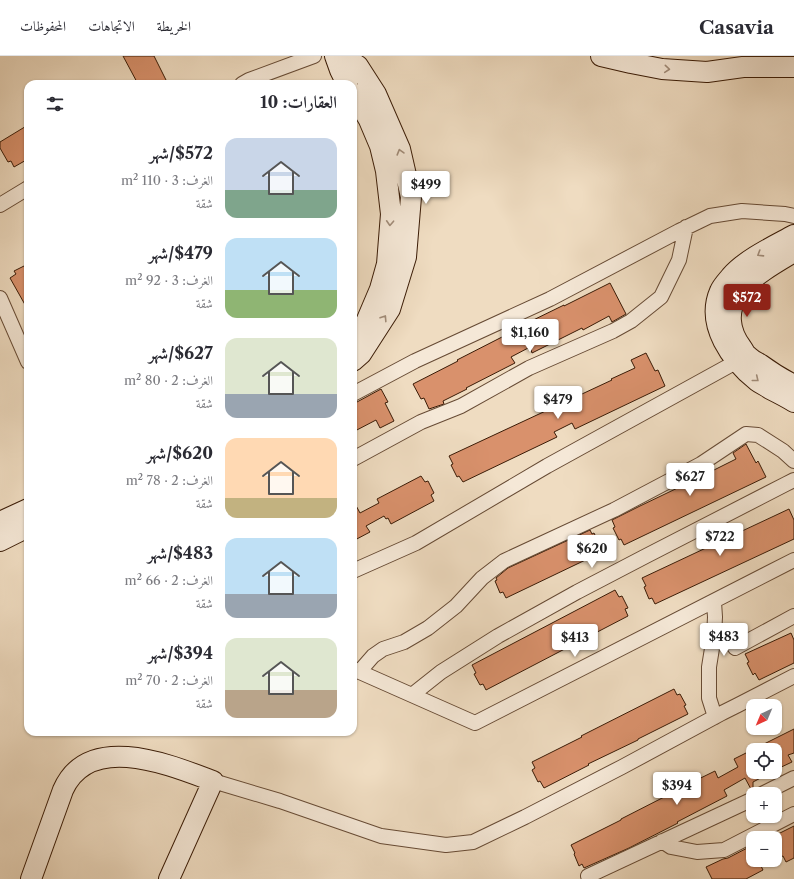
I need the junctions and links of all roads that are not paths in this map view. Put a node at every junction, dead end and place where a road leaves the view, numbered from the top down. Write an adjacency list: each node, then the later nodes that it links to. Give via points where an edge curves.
1 (314, 56): 6 (street)
2 (335, 56): 7 (street)
3 (344, 56): 20 (street, one-way to 3, via 390,309 406,257 411,197 400,149 376,94 358,66)
4 (601, 56): 5 (street, one-way to 5, via 662,69 707,72 743,67)
5 (794, 66)
6 (252, 80)
7 (346, 80)
8 (357, 100): 17 (street, one-way to 17, via 380,146 391,214 387,264 380,289 366,322)
9 (24, 190): 10 (street)
10 (0, 205)
11 (794, 216): 12 (street, via 742,212 710,216)
12 (686, 227): 23 (street, via 550,299 415,361); 25 (street, via 678,260 661,297 631,321 613,332 529,368 461,406 421,422)
13 (794, 234): 21 (street, one-way to 21, via 747,262 731,276 720,291 716,305 716,321 720,334 725,345)
14 (794, 252): 21 (street, via 748,283 734,300 730,313 732,331 739,344)
15 (0, 298): 16 (street)
16 (10, 322): 18 (street); 19 (street)
17 (357, 332)
18 (24, 333)
19 (24, 353)
20 (357, 358)
21 (742, 359): 22 (street); 24 (street, one-way to 24, via 758,382); 33 (street, via 547,466 416,542)
22 (794, 386)
23 (357, 392)
24 (794, 402)
25 (357, 457)
26 (794, 462): 37 (street, via 783,451 758,435 746,434 694,468 614,510 504,561 482,578 456,606 428,628 404,642 383,649)
27 (794, 480): 40 (street, via 505,632 441,672)
28 (24, 511): 29 (street)
29 (0, 522)
30 (24, 529): 31 (street)
31 (0, 541)
32 (794, 560): 34 (street)
33 (357, 569)
34 (714, 602): 40 (street, via 475,723); 41 (street, via 709,698)
35 (794, 616): 36 (street)
36 (735, 648)
37 (357, 669)
38 (357, 670): 40 (street)
39 (794, 676): 41 (street)
40 (412, 695)
41 (715, 717): 43 (street, via 622,768 525,817 466,843 446,845 381,836)
42 (794, 778): 44 (street)
43 (213, 781): 49 (street, via 174,767 130,757 105,758 87,764 67,782); 50 (street)
44 (776, 787)
45 (746, 802): 47 (street)
46 (794, 814): 47 (street, via 724,850 697,852 671,847)
47 (662, 841): 48 (street)
48 (588, 876)
49 (31, 879)
50 (169, 879)

